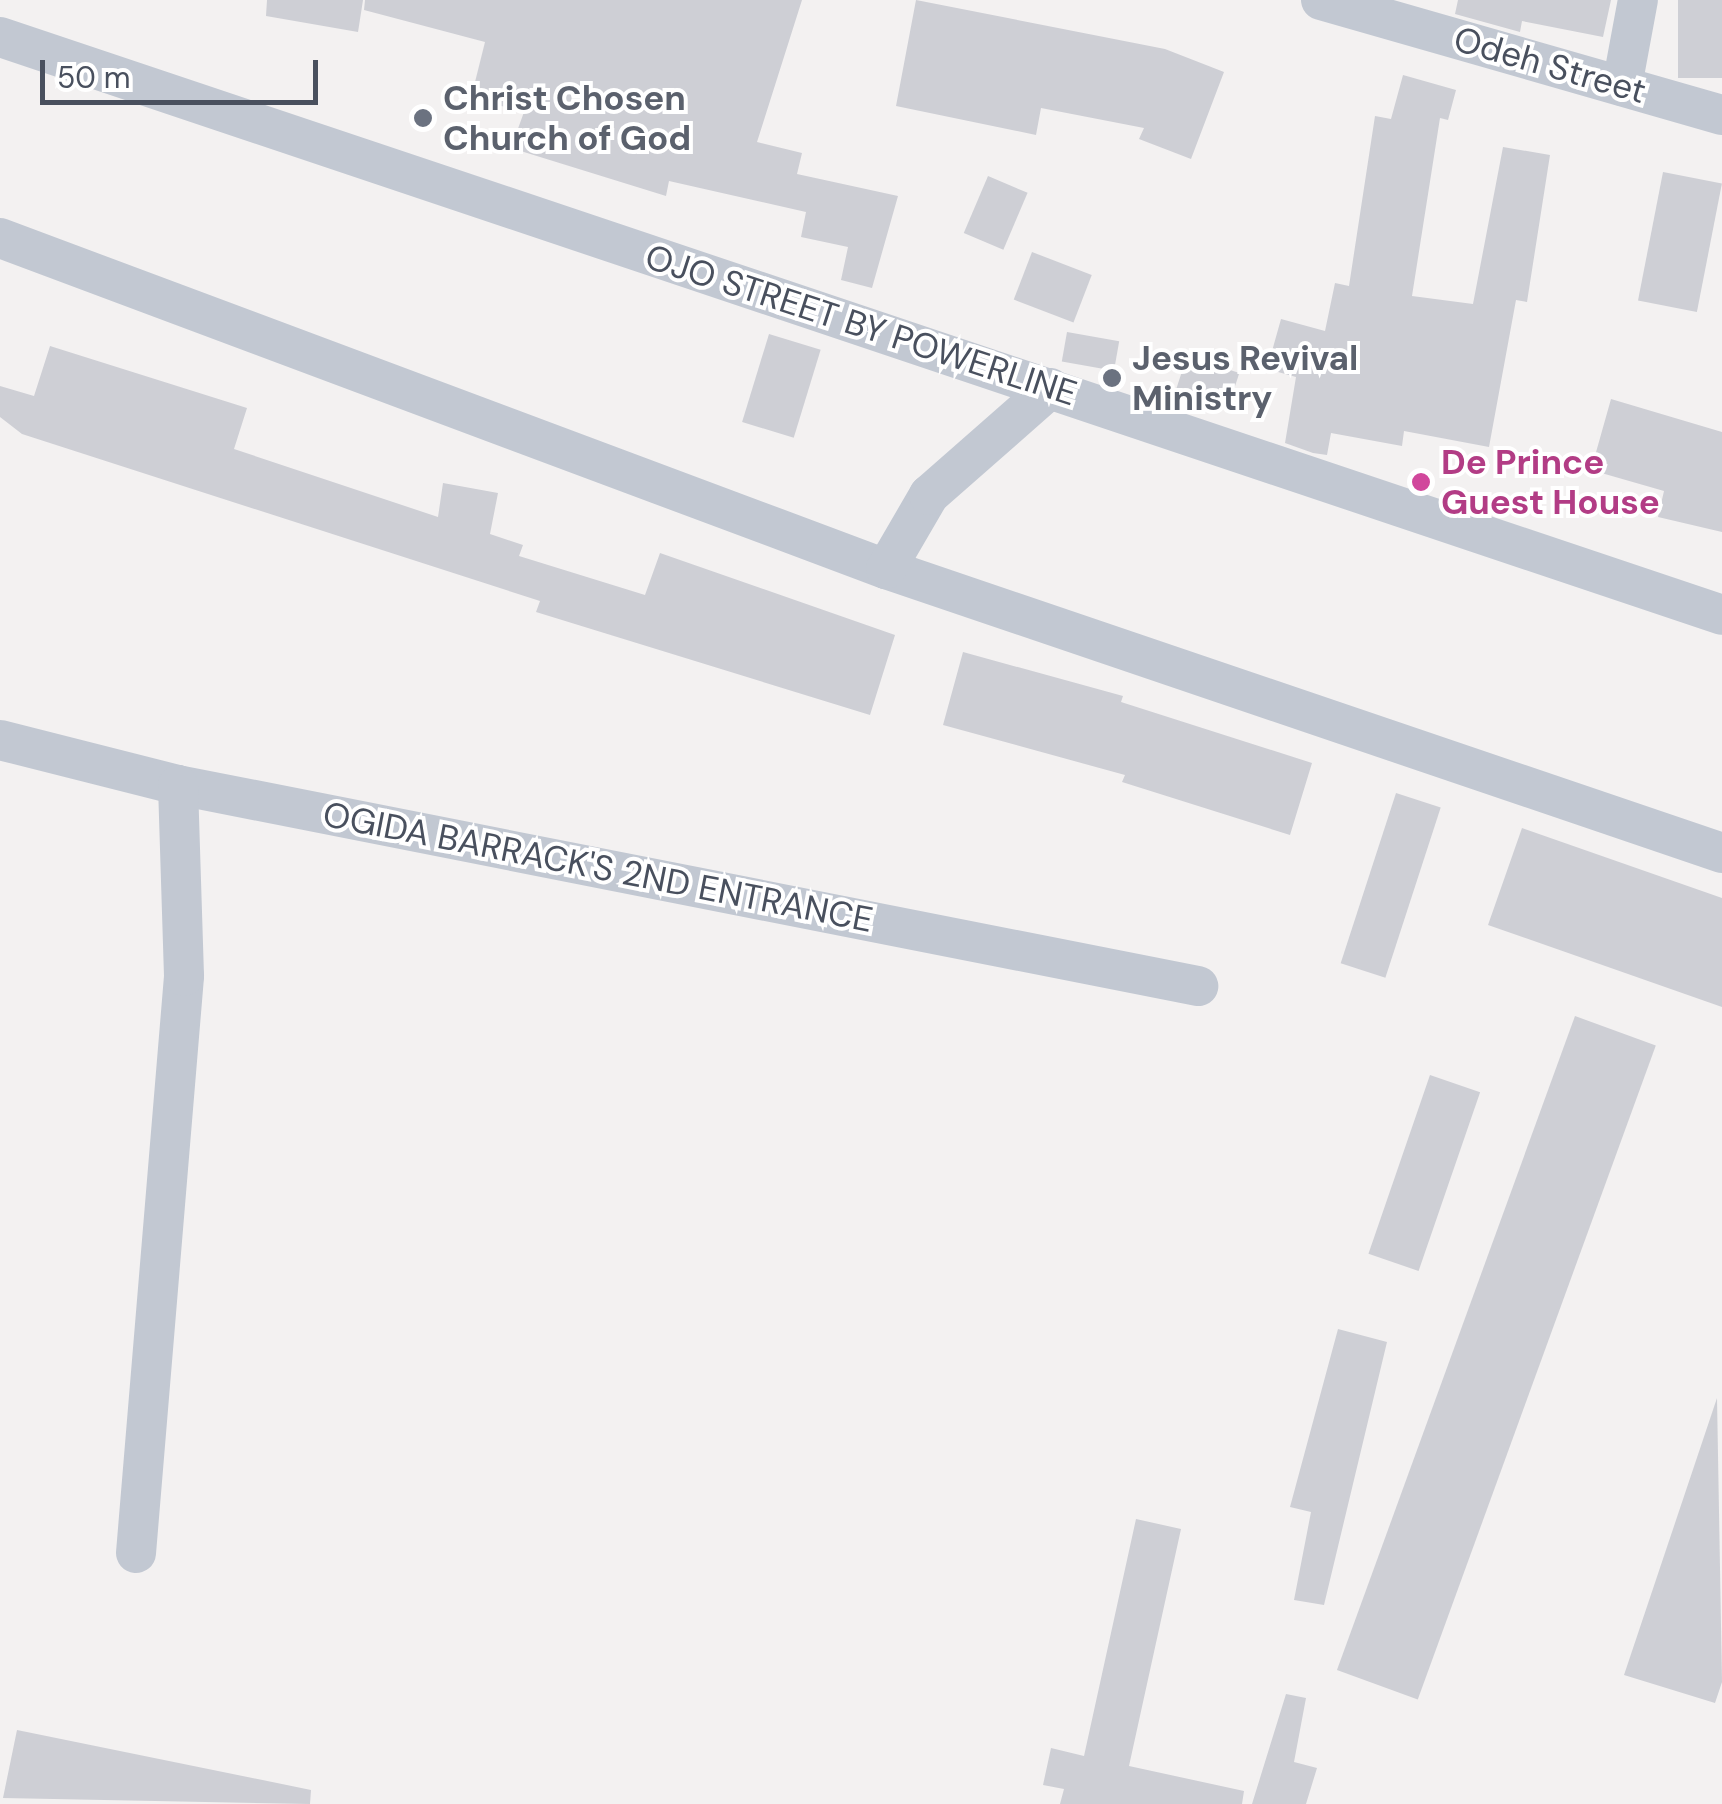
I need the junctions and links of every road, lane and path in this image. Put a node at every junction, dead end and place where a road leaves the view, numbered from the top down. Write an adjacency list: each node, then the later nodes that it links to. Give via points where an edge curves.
1 (1321, 0): 4 (street, Odeh Street)
2 (1638, 0): 4 (street)
3 (0, 37): 7 (street, OJO STREET BY POWERLINE)
4 (1622, 86): 5 (street, Odeh Street)
5 (1722, 115)
6 (0, 238): 8 (street)
7 (1052, 388): 8 (street, via 929,495); 9 (street, OJO STREET BY POWERLINE)
8 (886, 569): 12 (street)
9 (1722, 615)
10 (0, 740): 11 (street, OGIDA BARRACK'S 2ND ENTRANCE)
11 (178, 785): 13 (street, OGIDA BARRACK'S 2ND ENTRANCE); 14 (street, via 184,976)
12 (1722, 853)
13 (1198, 986)
14 (136, 1553)

